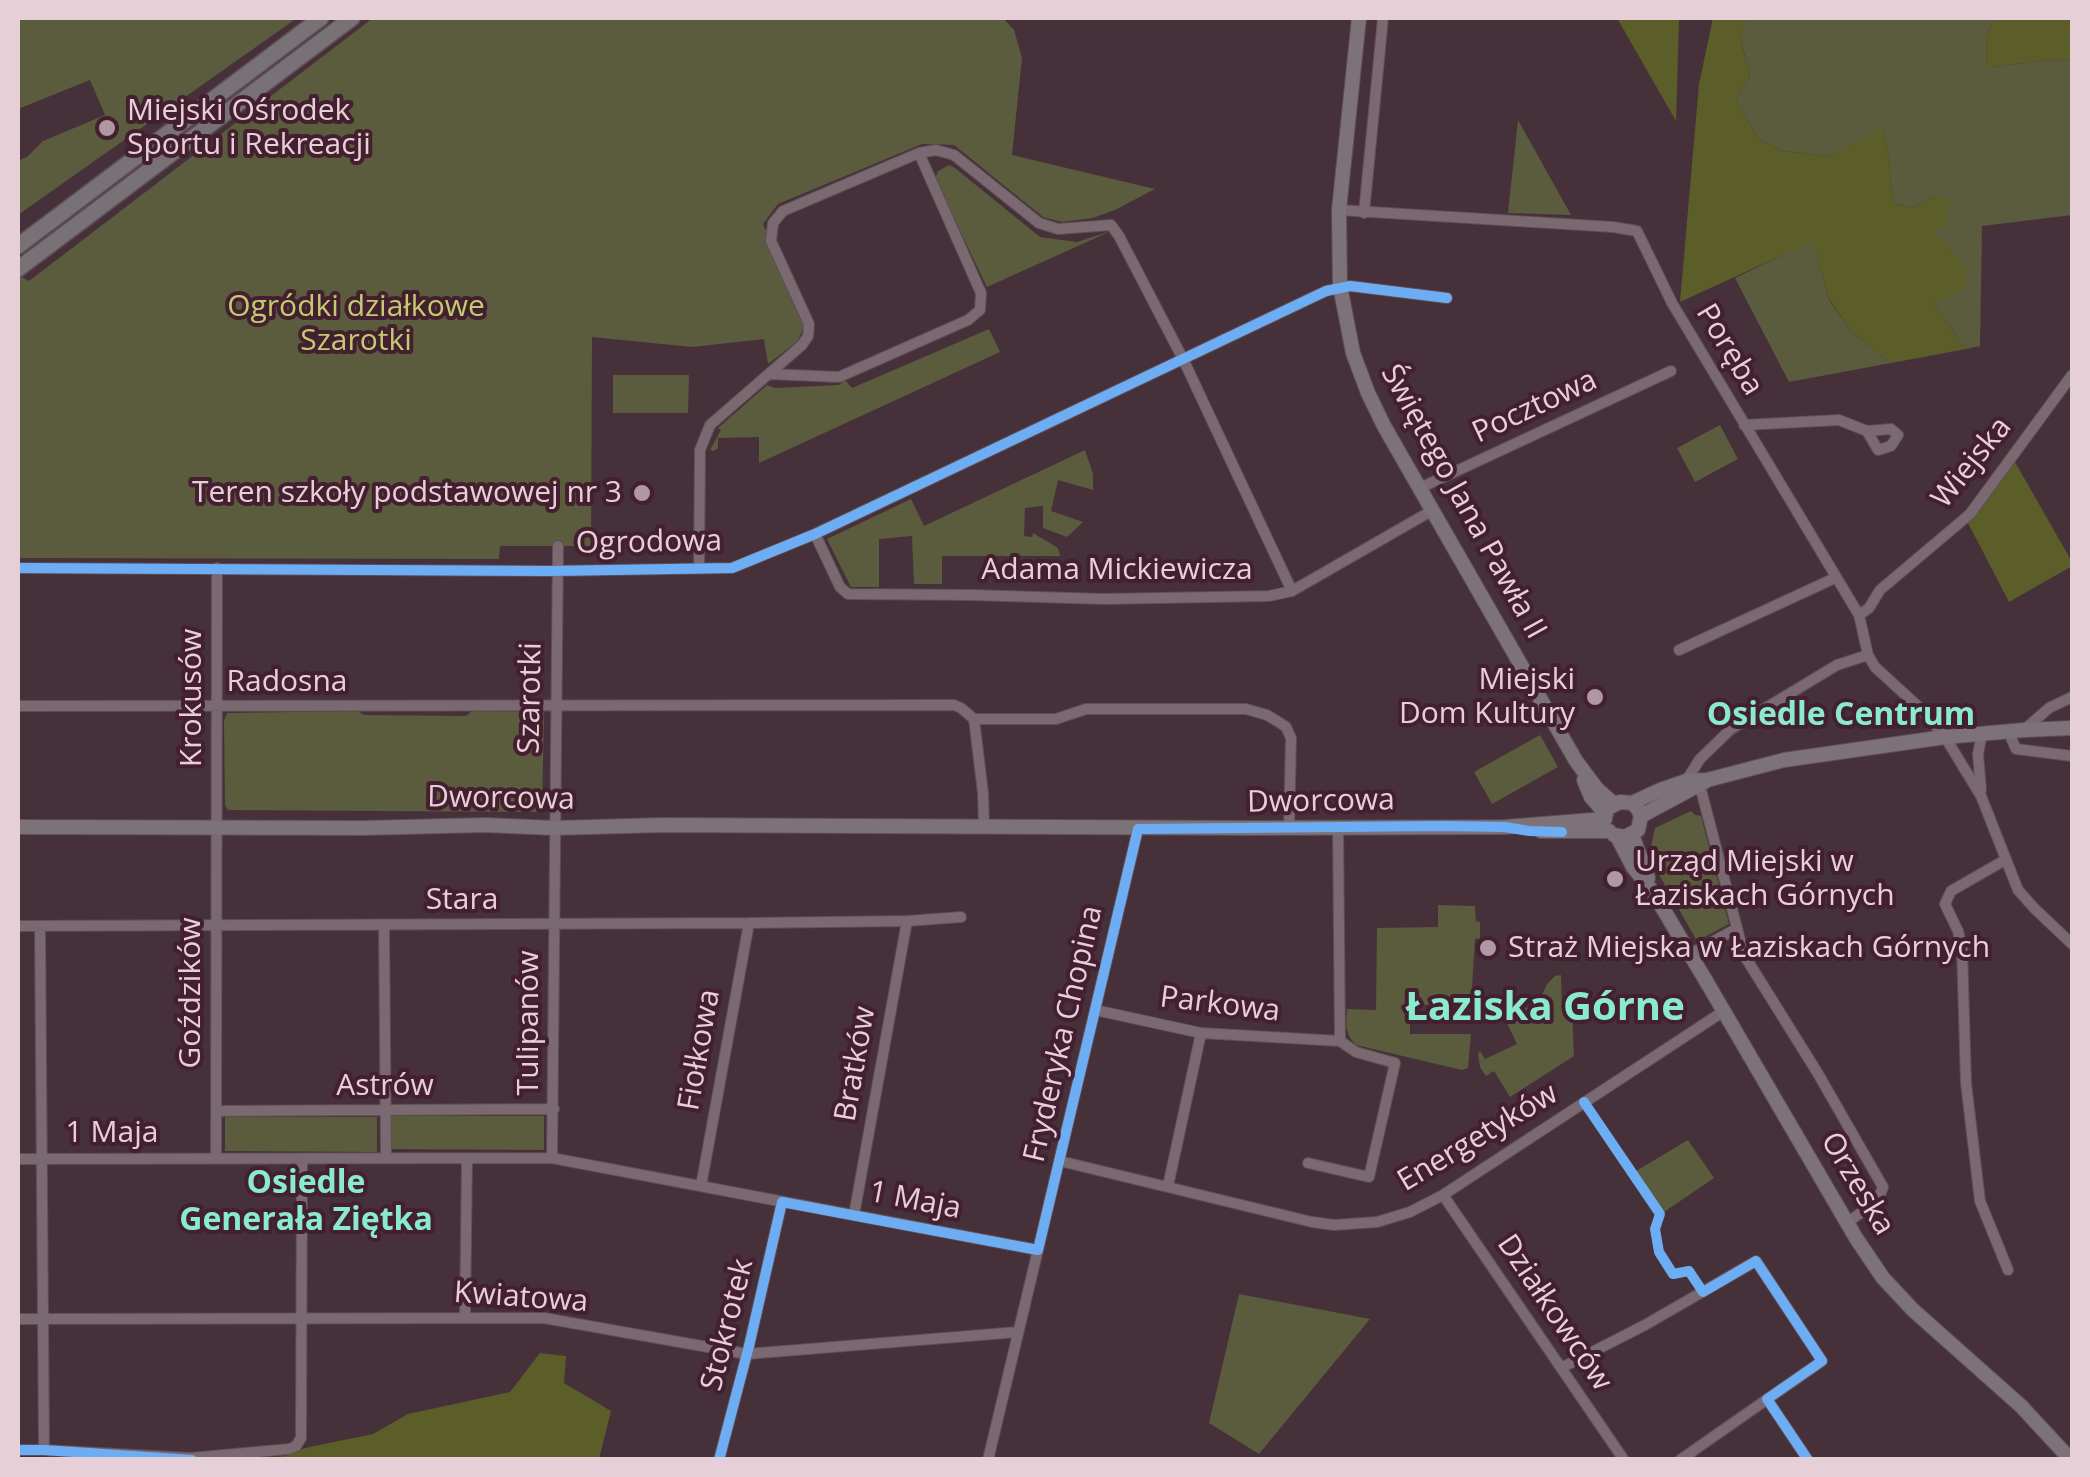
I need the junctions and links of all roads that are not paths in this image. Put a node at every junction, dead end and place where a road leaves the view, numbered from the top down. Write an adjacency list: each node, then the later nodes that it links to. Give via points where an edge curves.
1 (321, 18): 8 (main road)
2 (352, 18): 9 (main road)
3 (1359, 18): 6 (street, Świętego Jana Pawła II)
4 (1382, 18): 7 (street)
5 (919, 153): 12 (street, via 954,155 1039,223 1058,229 1110,226); 14 (street, via 783,211 773,223 771,242 809,324 802,346); 14 (street, via 981,292 980,310 839,378)
6 (1340, 210): 7 (street, Poręba); 10 (street, Świętego Jana Pawła II)
7 (1364, 213): 16 (street, Poręba, via 1637,231)
8 (18, 246)
9 (18, 270)
10 (1340, 286): 11 (street); 12 (street, Ogrodowa); 18 (street, Świętego Jana Pawła II, via 1368,393)
11 (1447, 298)
12 (1183, 359): 20 (street, Ogrodowa); 27 (street)
13 (1671, 371): 18 (street, Pocztowa)
14 (769, 374): 25 (street, via 710,425 700,450)
15 (2072, 376): 28 (street, Wiejska, via 1970,514)
16 (1744, 425): 17 (street, via 1839,420); 26 (street, Poręba)
17 (1867, 431)
18 (1420, 488): 19 (street, Świętego Jana Pawła II)
19 (1433, 510): 27 (street, Adama Mickiewicza); 41 (street, Świętego Jana Pawła II)
20 (815, 534): 25 (street, Ogrodowa, via 739,566); 27 (street, Adama Mickiewicza, via 848,594 1104,599)
21 (558, 546): 24 (street, Szarotki)
22 (18, 568): 23 (street, Ogrodowa)
23 (217, 568): 24 (street, Ogrodowa); 34 (street, Krokusów)
24 (558, 570): 25 (street, Ogrodowa); 33 (street, Szarotki)
25 (699, 570)
26 (1835, 578): 28 (street, Poręba); 29 (street)
27 (1292, 590)
28 (1859, 615): 30 (street, Poręba)
29 (1679, 650)
30 (1868, 655): 39 (street); 42 (street, via 1837,664 1731,729 1700,759)
31 (2072, 697): 37 (street)
32 (18, 706): 34 (street, Radosna)
33 (556, 706): 34 (street, Radosna); 35 (street, Dworcowa, via 954,705); 54 (street, Szarotki)
34 (216, 708): 53 (street, Krokusów)
35 (974, 719): 48 (street); 49 (street, Dworcowa, via 1056,719 1086,709 1246,709 1267,715 1290,738)
36 (2072, 728): 37 (street)
37 (2016, 730): 38 (street); 40 (street, via 2016,749)
38 (1982, 734): 39 (street); 43 (street)
39 (1946, 737): 42 (street, via 1784,760); 43 (street)
40 (2072, 756)
41 (1576, 761): 44 (street, Świętego Jana Pawła II); 47 (street, Świętego Jana Pawła II)
42 (1697, 782): 45 (street); 65 (street)
43 (1981, 796): 56 (street)
44 (1591, 797): 46 (street); 47 (street, Świętego Jana Pawła II)
45 (1636, 810): 47 (street, via 1620,802); 47 (street, via 1638,830)
46 (1580, 820): 47 (street, Dworcowa); 51 (street, Dworcowa)
47 (1614, 823): 51 (street, Dworcowa); 67 (street, Orzeska, via 1633,867)
48 (984, 826): 54 (street, Dworcowa); 55 (street, Dworcowa)
49 (1289, 826): 50 (street, Dworcowa); 55 (street, Dworcowa)
50 (1338, 826): 51 (street, Dworcowa); 71 (street)
51 (1506, 826)
52 (18, 827): 53 (street, Dworcowa)
53 (217, 827): 54 (street, Dworcowa); 63 (street, Goździków)
54 (555, 828): 60 (street, Tulipanów)
55 (1138, 828): 68 (street, Fryderyka Chopina, via 1108,934)
56 (2005, 860): 66 (street, via 2018,890); 91 (street, via 1951,891 1945,904 1962,948 1966,1084 1980,1201)
57 (960, 916): 58 (street, Stara)
58 (907, 921): 59 (street, Stara); 88 (street, Bratków)
59 (749, 923): 60 (street, Stara); 84 (street, Fiołkowa)
60 (555, 924): 64 (street, Stara); 72 (street, Tulipanów)
61 (18, 926): 62 (street, Stara)
62 (40, 926): 63 (street, Stara); 80 (street)
63 (216, 926): 64 (street, Stara); 73 (street, Goździków)
64 (384, 926): 74 (street)
65 (1736, 929): 67 (street); 89 (street, via 1751,969 1883,1187 1878,1200)
66 (2072, 944)
67 (1690, 954): 69 (street, Orzeska)
68 (1096, 1010): 70 (street, Parkowa); 82 (street, Fryderyka Chopina)
69 (1724, 1011): 86 (street, Energetyków); 89 (street, Orzeska)
70 (1200, 1034): 71 (street, Parkowa); 85 (street)
71 (1340, 1041): 83 (street, Parkowa, via 1395,1063 1370,1177)
72 (554, 1109): 74 (street, Astrów); 78 (street, Tulipanów)
73 (216, 1110): 74 (street, Astrów); 75 (street, Goździków)
74 (385, 1112): 76 (street)
75 (216, 1158): 80 (street, 1 Maja); 81 (street, 1 Maja)
76 (386, 1158): 77 (street, 1 Maja); 81 (street, 1 Maja)
77 (467, 1158): 78 (street, 1 Maja); 92 (street)
78 (552, 1158): 84 (street, 1 Maja)
79 (18, 1159): 80 (street, 1 Maja)
80 (42, 1159): 95 (street)
81 (302, 1159): 93 (street)
82 (1060, 1161): 85 (street, Energetyków); 90 (street, Fryderyka Chopina)
83 (1308, 1163)
84 (701, 1186): 87 (street, 1 Maja)
85 (1168, 1186): 86 (street, Energetyków, via 1334,1225 1377,1222)
86 (1443, 1195): 98 (street, Działkowców)
87 (782, 1202): 88 (street, 1 Maja); 97 (street, Stokrotek)
88 (854, 1215): 90 (street, 1 Maja)
89 (1847, 1224): 107 (street, Orzeska, via 1913,1310)
90 (1038, 1250): 96 (street, Fryderyka Chopina)
91 (2008, 1270)
92 (466, 1317): 93 (street, Kwiatowa); 97 (street, Kwiatowa, via 562,1320)
93 (302, 1318): 95 (street, Kwiatowa); 101 (street, via 302,1438 296,1446 191,1458)
94 (18, 1319): 95 (street, Kwiatowa)
95 (43, 1319): 101 (street)
96 (1018, 1332): 97 (street, Kwiatowa); 103 (street, Fryderyka Chopina)
97 (747, 1354): 102 (street, Stokrotek)
98 (1561, 1368): 99 (street, via 1756,1261 1822,1361); 104 (street, Działkowców)
99 (1767, 1399): 105 (street); 106 (street)
100 (18, 1450): 101 (street)
101 (44, 1450)
102 (719, 1460)
103 (988, 1460)
104 (1624, 1460)
105 (1680, 1460)
106 (1808, 1460)
107 (2071, 1460)

